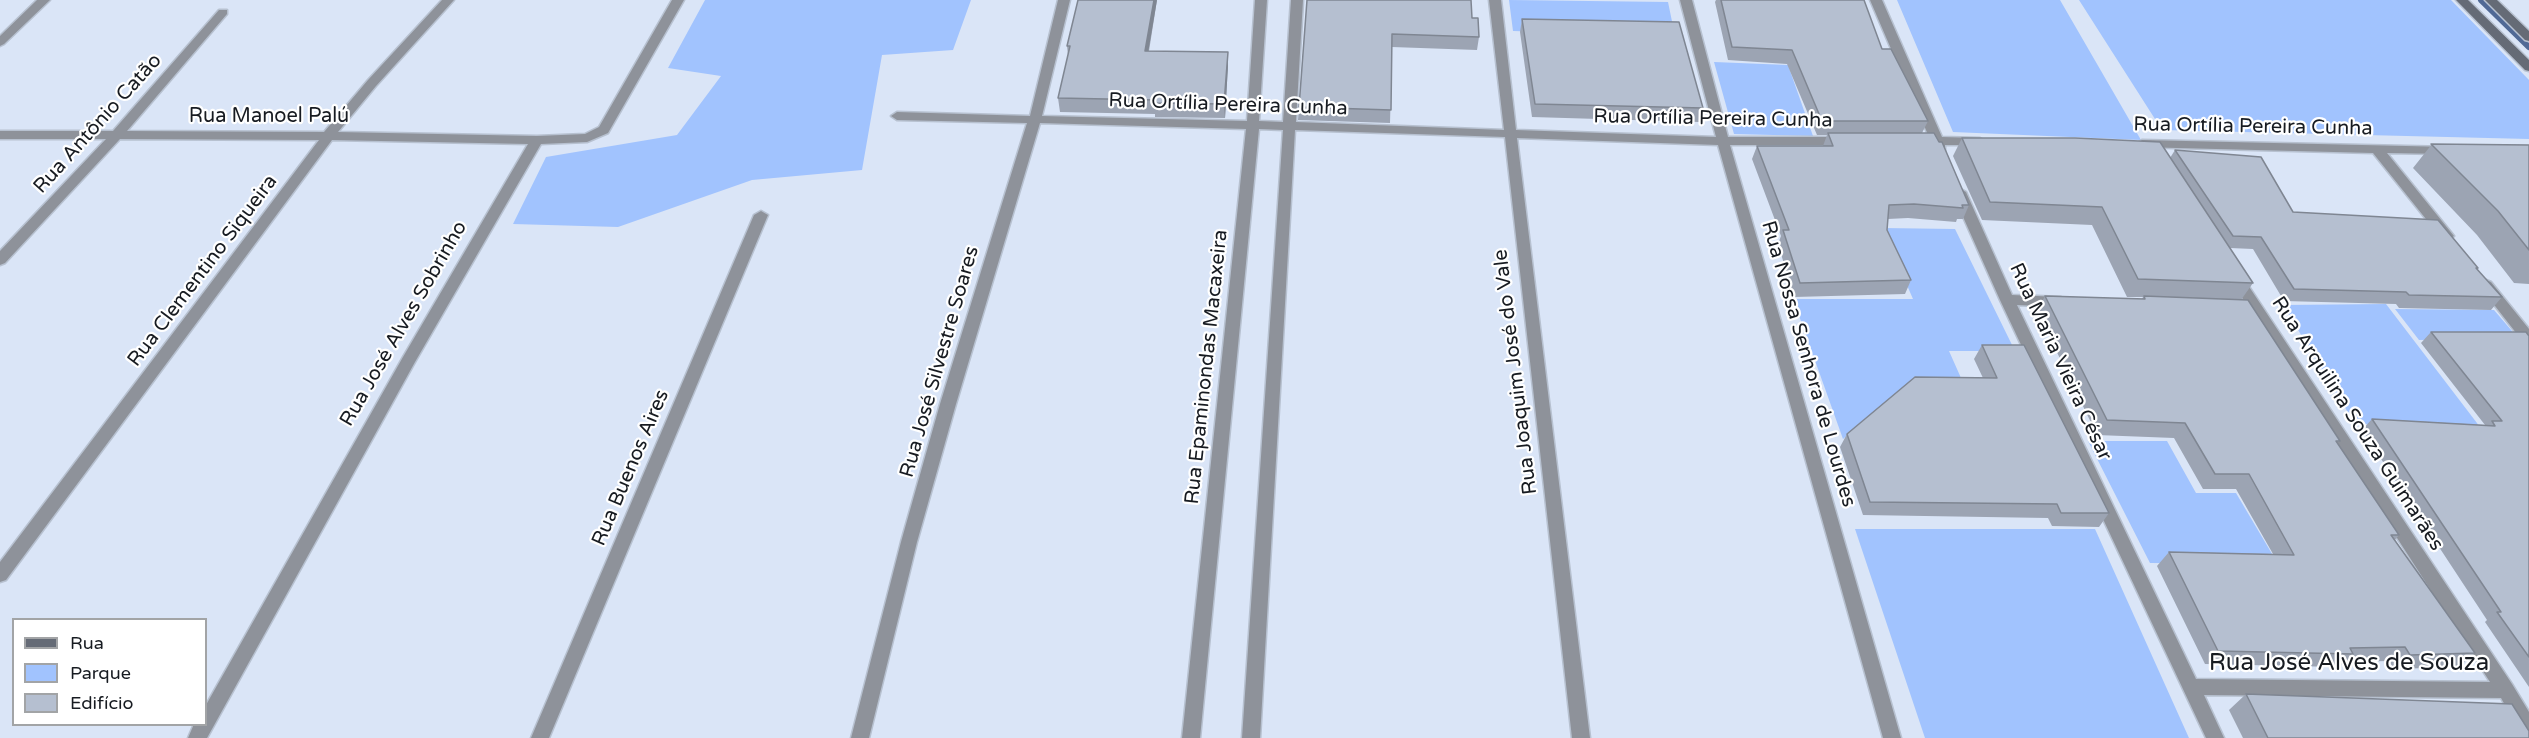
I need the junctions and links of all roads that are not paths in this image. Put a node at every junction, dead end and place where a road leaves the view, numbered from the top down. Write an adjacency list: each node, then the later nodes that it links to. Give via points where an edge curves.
1 (44, 0): 14 (street)
2 (448, 0): 23 (street, Rua Clementino Siqueira)
3 (678, 0): 24 (street, via 604,130 587,138)
4 (1065, 0): 17 (street, Rua José Silvestre Soares)
5 (1261, 0): 18 (street, Rua Epaminondas Macaxeira)
6 (1297, 0): 19 (street)
7 (1495, 0): 20 (street, Rua Joaquim José do Vale)
8 (1686, 0): 25 (street, Rua Nossa Senhora de Lourdes)
9 (1876, 0): 28 (street, Rua Maria Vieira César)
10 (2462, 0): 15 (main road)
11 (2491, 0): 13 (main road)
12 (223, 12): 22 (street, Rua Antônio Catão)
13 (2529, 38)
14 (0, 42)
15 (2529, 67)
16 (897, 116): 17 (street, Rua Ortília Pereira Cunha)
17 (1035, 119): 18 (street, Rua Ortília Pereira Cunha); 51 (street, Rua José Silvestre Soares, via 948,404)
18 (1253, 124): 19 (street, Rua Ortília Pereira Cunha); 52 (street, Rua Epaminondas Macaxeira)
19 (1290, 126): 20 (street, Rua Ortília Pereira Cunha); 53 (street)
20 (1509, 133): 25 (street, Rua Ortília Pereira Cunha); 54 (street, Rua Joaquim José do Vale)
21 (0, 135): 22 (street, Rua Manoel Palú)
22 (116, 136): 23 (street, Rua Manoel Palú); 37 (street, Rua Antônio Catão)
23 (328, 136): 24 (street, Rua Manoel Palú); 45 (street, Rua Clementino Siqueira)
24 (537, 140): 48 (street, Rua José Alves Sobrinho)
25 (1723, 141): 26 (street, Rua Ortília Pereira Cunha); 55 (street, Rua Nossa Senhora de Lourdes)
26 (1854, 141)
27 (1901, 141): 28 (street)
28 (1937, 141): 29 (street); 40 (street, Rua Maria Vieira César)
29 (1994, 142)
30 (2124, 144): 31 (street, Rua Ortília Pereira Cunha)
31 (2147, 144): 32 (street, Rua Ortília Pereira Cunha); 34 (street)
32 (2377, 149): 33 (street, Rua Ortília Pereira Cunha); 36 (street)
33 (2459, 151)
34 (2160, 164)
35 (761, 215): 50 (street, Rua Buenos Aires)
36 (2456, 248)
37 (0, 260)
38 (2224, 260): 43 (street, Rua Arquilina Souza Guimarães)
39 (2478, 276): 44 (street)
40 (2007, 300): 41 (street); 46 (street, Rua Maria Vieira César)
41 (2078, 302)
42 (2232, 308): 43 (street)
43 (2256, 308): 47 (street, Rua Arquilina Souza Guimarães)
44 (2529, 339)
45 (0, 574)
46 (2192, 687): 47 (street, Rua José Alves de Souza); 56 (street, Rua Maria Vieira César)
47 (2506, 690): 49 (street, Rua Arquilina Souza Guimarães)
48 (207, 719)
49 (2529, 729)
50 (540, 738)
51 (860, 738)
52 (1191, 738)
53 (1251, 738)
54 (1581, 738)
55 (1892, 738)
56 (2215, 738)

